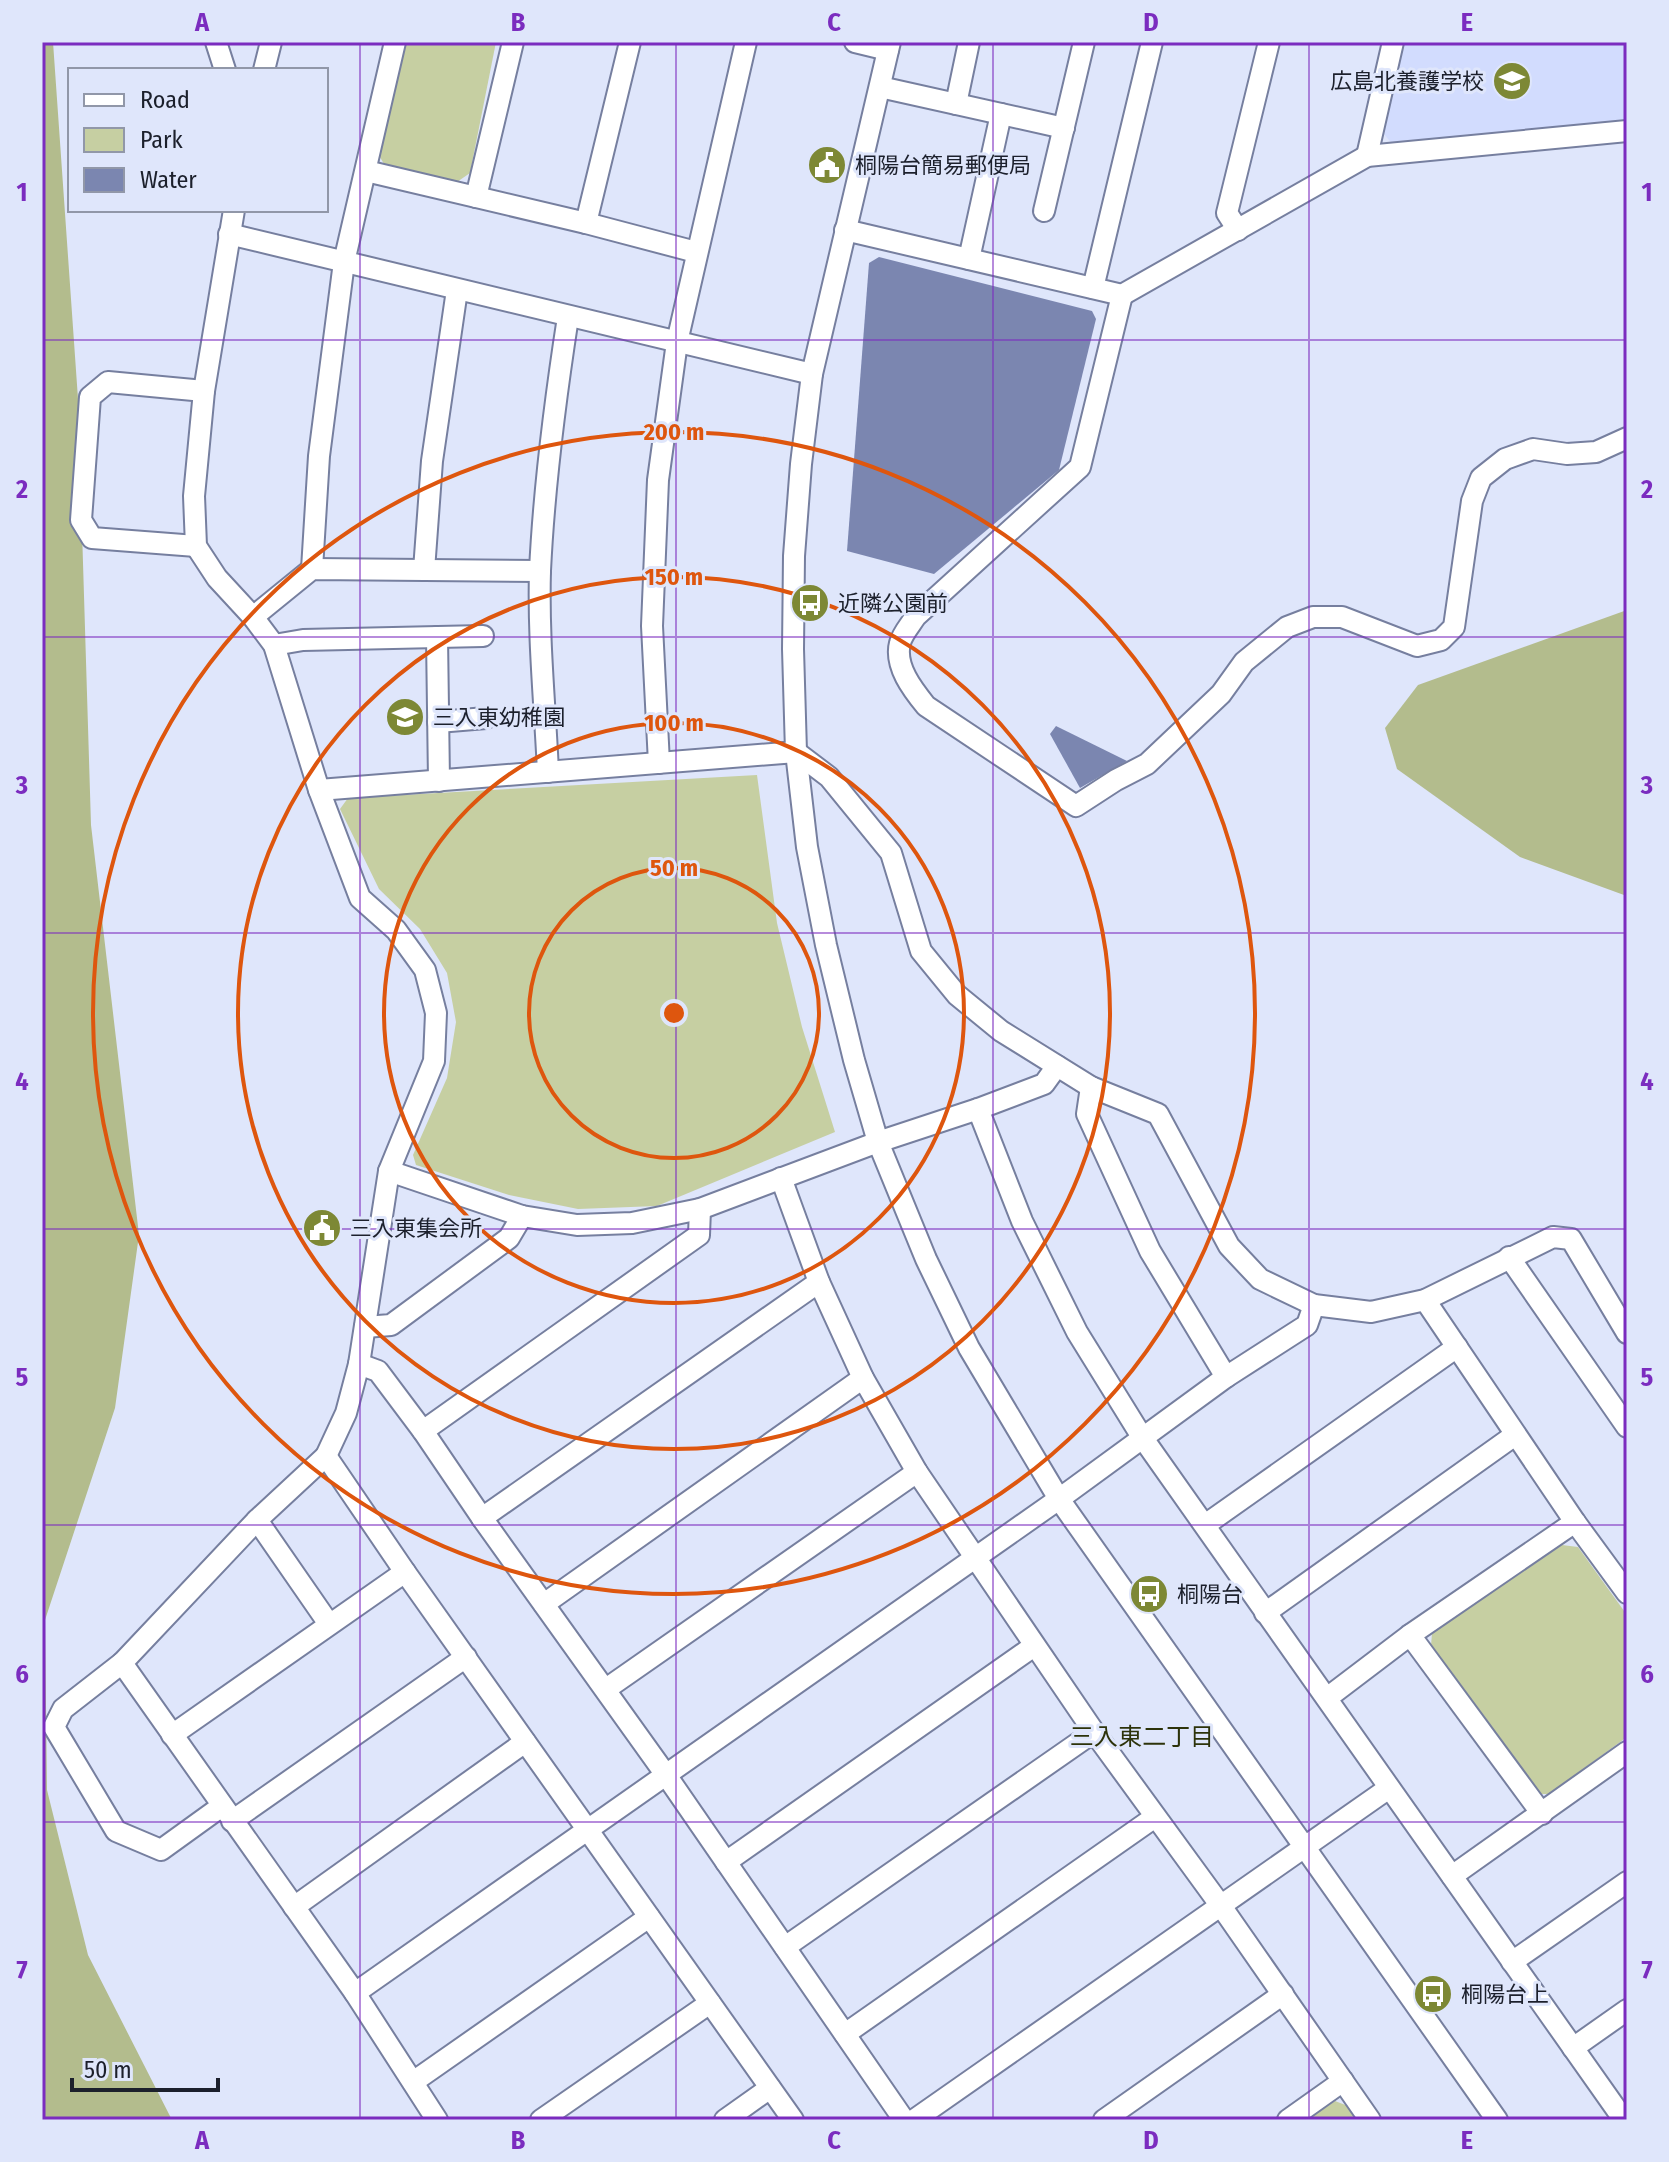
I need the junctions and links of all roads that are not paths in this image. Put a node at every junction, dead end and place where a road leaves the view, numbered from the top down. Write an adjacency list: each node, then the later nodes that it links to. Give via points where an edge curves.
1 (216, 42): 14 (street)
2 (271, 42): 15 (street)
3 (395, 42): 22 (street)
4 (513, 42): 23 (street)
5 (630, 42): 26 (street)
6 (746, 42): 30 (street)
7 (855, 42): 13 (street)
8 (969, 42): 17 (street)
9 (1084, 42): 19 (street)
10 (1152, 42): 33 (street)
11 (1269, 42): 28 (street, via 1227,213)
12 (1393, 42): 21 (street)
13 (889, 46): 16 (street)
14 (224, 68)
15 (264, 68)
16 (880, 87): 17 (street); 27 (street)
17 (956, 104): 18 (street)
18 (1001, 114): 19 (street); 31 (street)
19 (1064, 128): 24 (street)
20 (1627, 131): 21 (street)
21 (1367, 156): 28 (street)
22 (366, 171): 23 (street); 32 (street)
23 (476, 197): 26 (street)
24 (1044, 211)
25 (234, 212): 29 (street)
26 (586, 223): 30 (street)
27 (845, 230): 31 (street); 38 (street)
28 (1238, 230): 35 (street)
29 (229, 234): 32 (street); 39 (street)
30 (696, 252): 37 (street)
31 (969, 259): 33 (street)
32 (344, 262): 34 (street); 42 (street, via 319,456)
33 (1093, 288): 35 (street)
34 (457, 290): 36 (street); 43 (street, via 432,461)
35 (1122, 295): 40 (street, via 1080,467 916,616 900,642 905,674 926,706 1076,806 1147,764 1221,694 1244,662 1287,627 1313,617 1342,617 1417,646 1441,640 1454,627 1472,501 1481,478 1505,459 1533,449 1596,452)
36 (568, 317): 37 (street); 44 (street, via 553,415)
37 (677, 342): 38 (street); 52 (street, via 658,480 652,626)
38 (812, 374): 51 (street, via 794,556)
39 (204, 391): 41 (street, via 194,496); 41 (street, via 108,382 90,397 81,520 92,538)
40 (1627, 438)
41 (196, 546): 45 (street)
42 (312, 569): 43 (street); 45 (street)
43 (424, 570): 44 (street)
44 (540, 571): 53 (street)
45 (253, 617): 48 (street)
46 (483, 636): 47 (street)
47 (437, 637): 48 (street); 50 (street)
48 (274, 645): 55 (street)
49 (486, 718): 50 (street)
50 (438, 722): 54 (street)
51 (796, 752): 52 (street); 56 (street, via 829,777 891,853 921,951 957,995); 59 (street, via 826,945)
52 (659, 763): 53 (street)
53 (548, 772): 54 (street)
54 (439, 781): 55 (street)
55 (319, 790): 60 (street, via 360,898 396,930 425,970 436,1013 434,1061)
56 (1057, 1066): 57 (street); 58 (street, via 1044,1084)
57 (1091, 1087): 67 (street, via 1158,1114 1229,1246 1260,1279); 72 (street, via 1087,1114 1150,1251)
58 (978, 1109): 59 (street); 77 (street, via 1022,1221 1077,1332)
59 (878, 1142): 61 (street); 80 (street, via 969,1348)
60 (389, 1171): 63 (street); 68 (street)
61 (781, 1178): 62 (street); 65 (street)
62 (700, 1209): 63 (street, via 632,1223 577,1225); 75 (street, via 699,1235)
63 (522, 1216): 68 (street, via 509,1238 391,1325)
64 (1509, 1257): 66 (street); 69 (street, via 1553,1237 1571,1239); 74 (street)
65 (819, 1282): 73 (street); 81 (street)
66 (1425, 1300): 67 (street, via 1371,1312); 70 (street)
67 (1314, 1305): 72 (street, via 1307,1325)
68 (365, 1327): 71 (street)
69 (1627, 1333)
70 (1457, 1347): 76 (street); 84 (street)
71 (359, 1364): 75 (street, via 378,1371); 78 (street, via 346,1413)
72 (1226, 1377): 77 (street)
73 (863, 1378): 79 (street); 88 (street)
74 (1627, 1427)
75 (423, 1431): 81 (street)
76 (1515, 1435): 83 (street); 89 (street)
77 (1142, 1437): 80 (street); 84 (street)
78 (326, 1456): 82 (street); 86 (street)
79 (917, 1472): 85 (street); 95 (street)
80 (1059, 1499): 85 (street); 107 (street)
81 (482, 1518): 88 (street)
82 (257, 1520): 90 (street); 94 (street)
83 (1575, 1522): 87 (street); 91 (street)
84 (1205, 1525): 89 (street)
85 (974, 1559): 92 (street); 101 (street)
86 (405, 1572): 90 (street); 93 (street)
87 (1627, 1593)
88 (544, 1604): 95 (street)
89 (1265, 1613): 96 (street)
90 (329, 1624): 98 (street)
91 (1410, 1635): 96 (street); 104 (street)
92 (1034, 1646): 97 (street); 108 (street)
93 (466, 1657): 99 (street); 103 (street)
94 (122, 1663): 98 (street); 103 (street, via 63,1709 54,1727 116,1831 161,1850)
95 (606, 1689): 101 (street)
96 (1327, 1698): 102 (street)
97 (1094, 1732): 105 (street); 114 (street)
98 (172, 1735): 103 (street)
99 (525, 1742): 106 (street); 112 (street)
100 (1627, 1752): 104 (street)
101 (666, 1775): 106 (street); 108 (street)
102 (1389, 1788): 107 (street); 109 (street)
103 (227, 1813): 112 (street)
104 (1542, 1814): 109 (street)
105 (1155, 1817): 111 (street); 120 (street)
106 (586, 1829): 113 (street); 116 (street)
107 (1303, 1847): 111 (street); 134 (street)
108 (726, 1862): 114 (street)
109 (1452, 1876): 115 (street)
110 (1627, 1882): 115 (street)
111 (1221, 1906): 117 (street); 130 (street)
112 (294, 1907): 116 (street)
113 (649, 1917): 118 (street); 123 (street)
114 (785, 1947): 120 (street)
115 (1512, 1962): 121 (street)
116 (355, 1993): 123 (street)
117 (1283, 1994): 122 (street); 131 (street)
118 (710, 2003): 124 (street); 126 (street)
119 (1627, 2010): 121 (street)
120 (845, 2034): 129 (street)
121 (1573, 2048): 135 (street)
122 (1343, 2081): 132 (street); 133 (street)
123 (413, 2082): 125 (street)
124 (770, 2088): 127 (street); 128 (street)
125 (437, 2120)
126 (541, 2120)
127 (725, 2120)
128 (793, 2120)
129 (904, 2120)
130 (914, 2120)
131 (1104, 2120)
132 (1288, 2120)
133 (1370, 2120)
134 (1497, 2120)
135 (1624, 2120)

